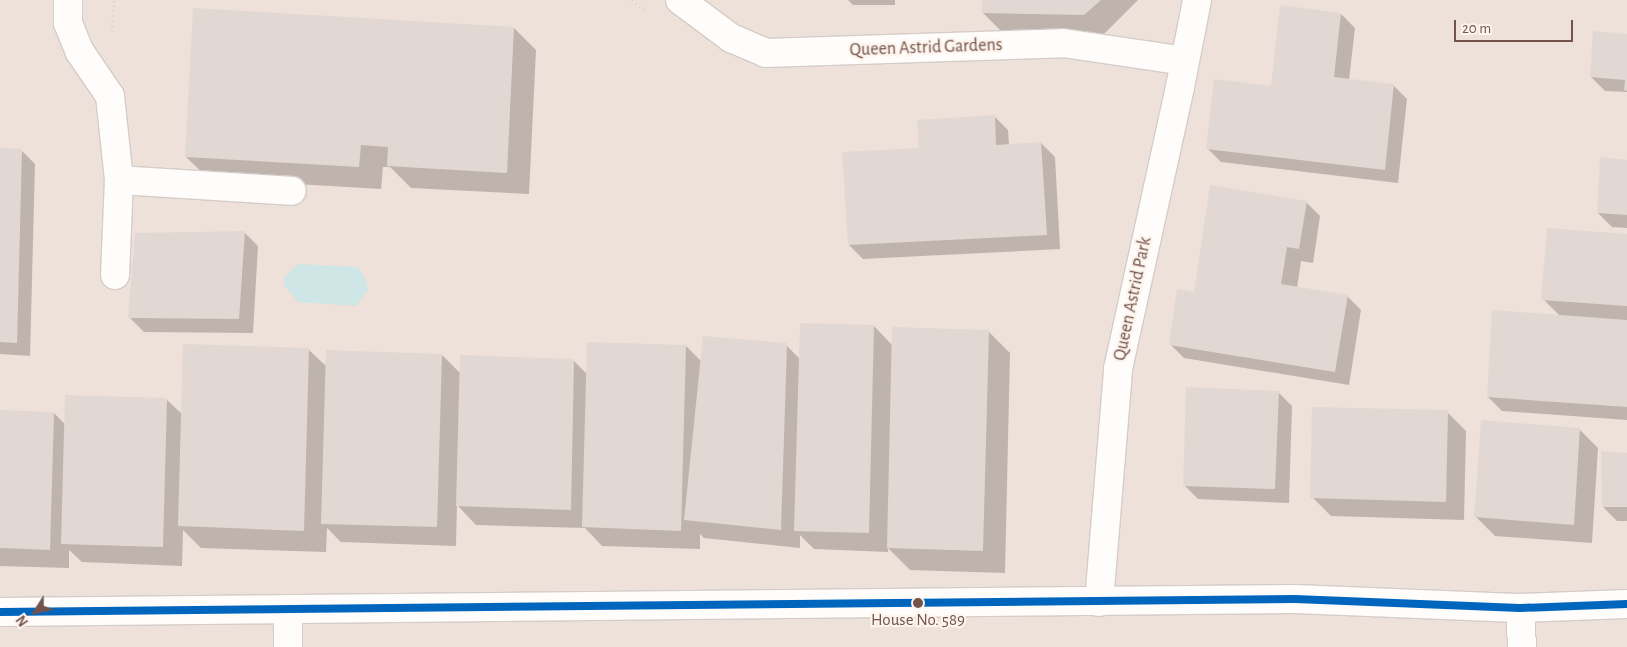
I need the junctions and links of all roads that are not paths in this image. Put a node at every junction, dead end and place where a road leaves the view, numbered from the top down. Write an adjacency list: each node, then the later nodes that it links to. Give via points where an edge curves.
1 (68, 0): 5 (street, via 68,23 80,52 110,96)
2 (680, 0): 4 (street, Queen Astrid Gardens, via 731,38 766,53 1063,43)
3 (1197, 0): 4 (street, Queen Astrid Park)
4 (1185, 61): 8 (street, Queen Astrid Park, via 1118,369)
5 (119, 180): 6 (street); 7 (street)
6 (292, 191)
7 (115, 275)
8 (1099, 602): 10 (street, via 1295,599); 11 (street)
9 (1627, 604): 10 (street)
10 (1520, 608): 14 (street)
11 (288, 610): 12 (street); 13 (street)
12 (0, 612)
13 (288, 647)
14 (1522, 647)

